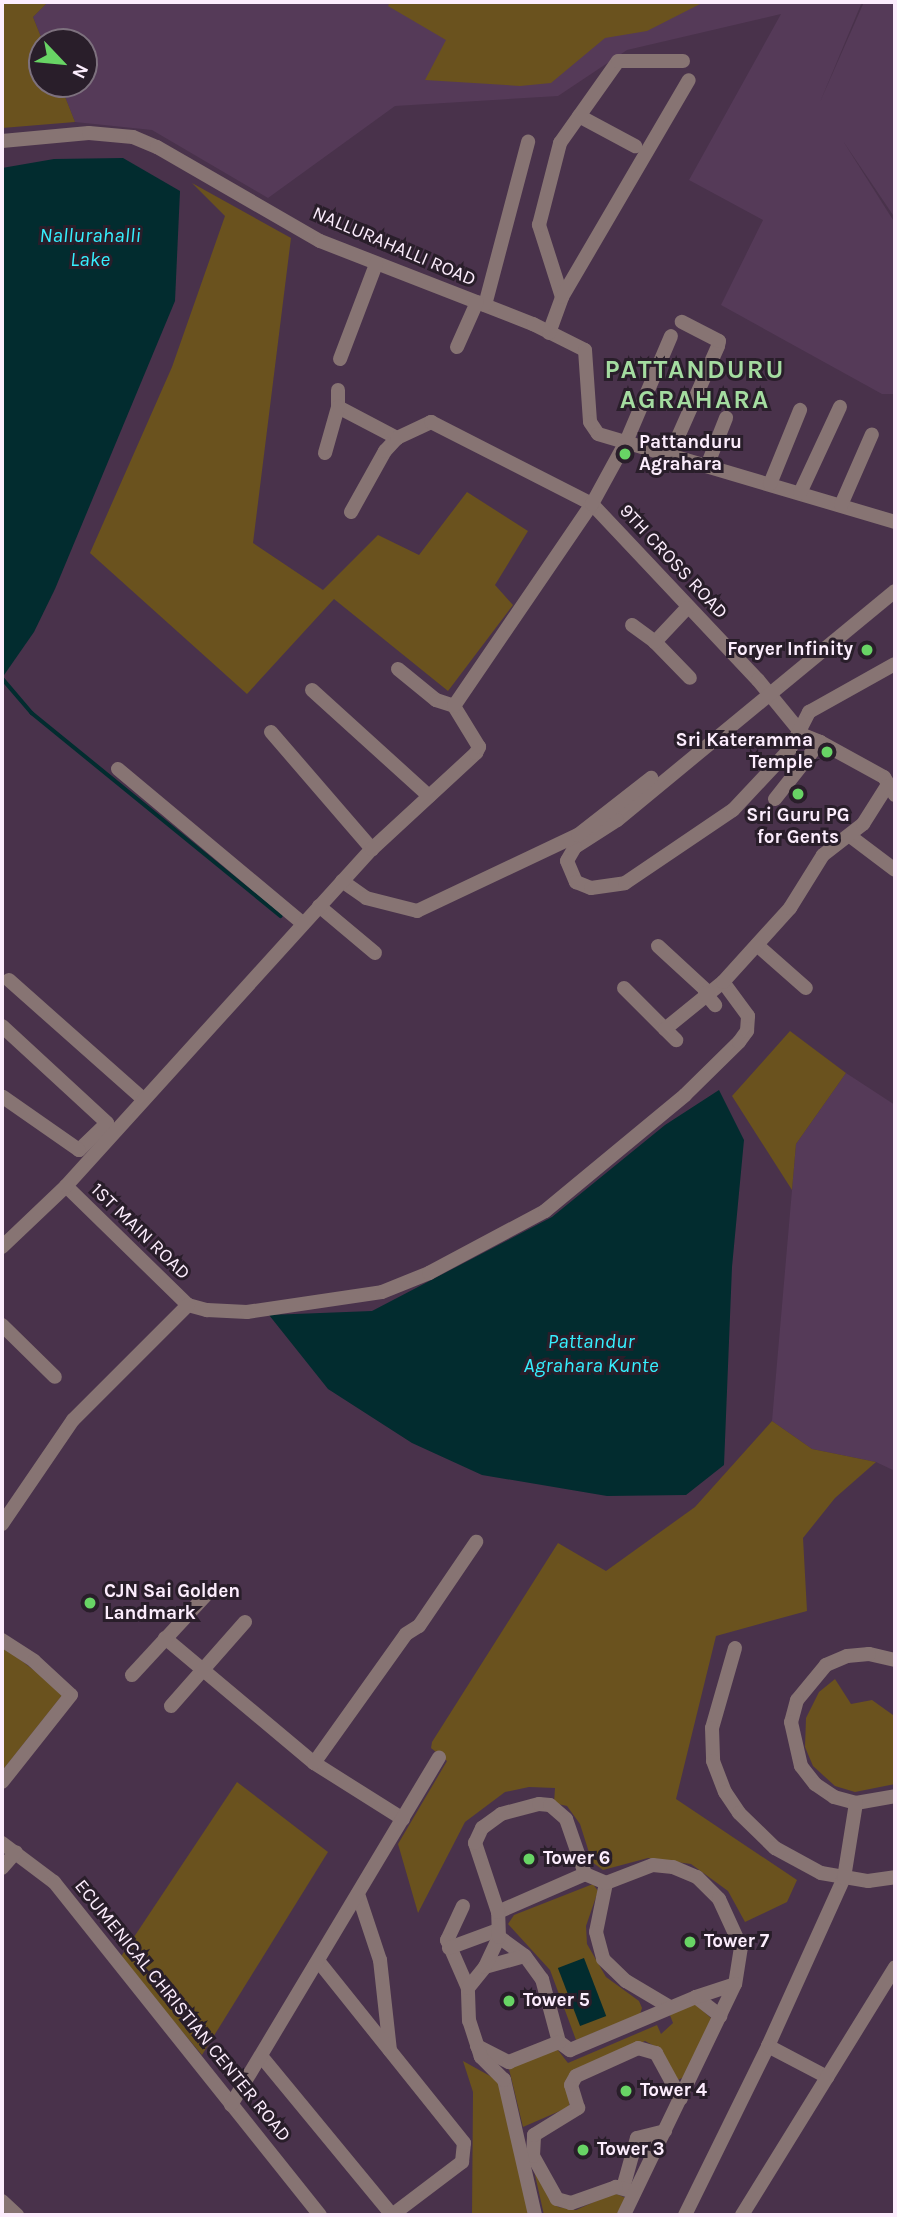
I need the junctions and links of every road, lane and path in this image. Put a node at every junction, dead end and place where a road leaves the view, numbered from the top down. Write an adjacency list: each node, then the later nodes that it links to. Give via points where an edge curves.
1 (683, 61): 3 (street, via 618,61)
2 (690, 80): 8 (street)
3 (579, 116): 6 (street); 8 (street, via 559,143 539,225)
4 (2, 141): 7 (street, NALLURAHALLI ROAD, via 89,133 133,137 320,241)
5 (528, 142): 9 (street)
6 (635, 146)
7 (376, 264): 9 (street, NALLURAHALLI ROAD); 14 (street)
8 (562, 297): 11 (street)
9 (481, 304): 11 (street, NALLURAHALLI ROAD); 13 (street)
10 (682, 322): 24 (street, via 719,341)
11 (549, 333): 22 (street, NALLURAHALLI ROAD, via 584,350 589,359 592,430)
12 (671, 336): 22 (street)
13 (457, 347)
14 (340, 359)
15 (338, 390): 16 (street)
16 (338, 407): 21 (street); 23 (street)
17 (840, 407): 27 (street)
18 (800, 410): 26 (street)
19 (726, 418): 25 (street)
20 (873, 434): 29 (street)
21 (397, 438): 28 (street, 9TH CROSS ROAD, via 431,422); 30 (street)
22 (626, 442): 24 (street); 28 (street)
23 (325, 453)
24 (670, 455): 25 (street)
25 (707, 466): 26 (street)
26 (769, 484): 27 (street)
27 (800, 493): 29 (street)
28 (592, 504): 33 (street, 9TH CROSS ROAD); 41 (street)
29 (841, 505): 31 (street)
30 (351, 512)
31 (895, 523)
32 (895, 591): 40 (street)
33 (687, 608): 35 (street); 40 (street, 9TH CROSS ROAD)
34 (632, 625): 35 (street)
35 (655, 642): 38 (street)
36 (895, 664): 42 (street, via 821,703)
37 (398, 669): 41 (street, via 436,700)
38 (690, 678)
39 (312, 690): 48 (street)
40 (769, 694): 42 (street, 9TH CROSS ROAD); 42 (street, via 617,820 575,846 567,861 576,882 591,888 625,884 733,810 762,784)
41 (454, 706): 48 (street, via 479,747)
42 (799, 730): 44 (street, 9TH CROSS ROAD)
43 (271, 733): 51 (street)
44 (820, 742): 47 (street, 9TH CROSS ROAD, via 878,773); 49 (street)
45 (686, 752): 53 (street, via 578,835 417,911 366,898)
46 (118, 769): 55 (street)
47 (891, 791): 50 (street)
48 (429, 796): 51 (street)
49 (775, 799)
50 (850, 836): 52 (street); 56 (street, via 817,862 797,898)
51 (372, 849): 53 (street)
52 (895, 870)
53 (342, 881): 54 (street)
54 (319, 906): 55 (street); 58 (street)
55 (302, 922): 69 (street)
56 (757, 945): 60 (street); 62 (street)
57 (658, 946): 63 (street)
58 (375, 953)
59 (9, 979): 69 (street)
60 (723, 982): 63 (street); 73 (street, via 747,1016 747,1031 739,1042 545,1211 383,1292 235,1314)
61 (624, 988): 66 (street)
62 (806, 988)
63 (706, 992): 64 (street); 66 (street)
64 (715, 1005)
65 (2, 1026): 70 (street, via 107,1123)
66 (665, 1029): 67 (street)
67 (676, 1040)
68 (3, 1097): 70 (street, via 79,1150)
69 (144, 1099): 70 (street)
70 (97, 1141): 71 (street)
71 (66, 1186): 72 (street); 73 (street, 1ST MAIN ROAD)
72 (2, 1247)
73 (188, 1305): 76 (street, via 73,1420)
74 (2, 1325): 75 (street)
75 (55, 1377)
76 (2, 1524)
77 (475, 1542): 88 (street, via 419,1626 406,1634)
78 (205, 1596): 80 (street)
79 (246, 1622): 84 (street)
80 (165, 1638): 84 (street); 85 (street)
81 (2, 1640): 89 (street, via 34,1661 71,1695)
82 (735, 1648): 97 (street, via 712,1728 713,1761 724,1792 775,1848 821,1873)
83 (895, 1660): 91 (street, via 869,1654 846,1656 826,1665 797,1700 792,1734 801,1766 825,1790)
84 (203, 1670): 86 (street); 88 (street)
85 (132, 1675)
86 (171, 1706)
87 (439, 1758): 92 (street)
88 (314, 1763): 92 (street)
89 (2, 1782)
90 (895, 1796): 91 (street)
91 (856, 1803): 97 (street)
92 (403, 1819): 100 (street)
93 (2, 1843): 94 (street, ECUMENICAL CHRISTIAN CENTER ROAD)
94 (16, 1852): 95 (street); 121 (street, ECUMENICAL CHRISTIAN CENTER ROAD, via 54,1882)
95 (2, 1868)
96 (585, 1874): 99 (street); 102 (street); 102 (street, via 559,1811 539,1804 501,1814 482,1828 475,1843)
97 (844, 1878): 98 (street); 116 (street)
98 (895, 1878)
99 (606, 1883): 109 (street, via 653,1865 673,1867 709,1886 741,1947); 112 (street, via 596,1932 603,1959 626,1981)
100 (358, 1894): 106 (street); 117 (street, via 380,1960)
101 (463, 1906): 104 (street, via 448,1931)
102 (498, 1912): 103 (street)
103 (499, 1934): 104 (street); 105 (street); 107 (street)
104 (449, 1948): 110 (street)
105 (525, 1956): 107 (street); 114 (street, via 542,1979)
106 (318, 1961): 117 (street); 118 (street)
107 (485, 1967): 110 (street)
108 (895, 1967): 119 (street)
109 (735, 1984): 111 (street); 113 (street)
110 (468, 1988): 115 (street, via 469,2021)
111 (696, 1997): 112 (street); 113 (street)
112 (668, 2006): 114 (street, via 577,2049)
113 (720, 2015): 120 (street)
114 (559, 2042): 115 (street, via 509,2062)
115 (477, 2046): 124 (street, via 481,2057 504,2080)
116 (768, 2046): 119 (street); 131 (street)
117 (390, 2050): 118 (street, via 466,2150 462,2162 393,2215)
118 (261, 2056): 121 (street)
119 (827, 2077): 132 (street)
120 (681, 2099): 122 (street); 123 (street, via 656,2053 638,2048 576,2076 571,2085 578,2108)
121 (231, 2105): 128 (street, ECUMENICAL CHRISTIAN CENTER ROAD)
122 (665, 2131): 125 (street); 125 (street, via 637,2138)
123 (534, 2135): 124 (street); 125 (street, via 533,2156 557,2199 571,2203)
124 (517, 2138): 129 (street)
125 (628, 2190): 130 (street)
126 (2, 2201): 127 (street)
127 (17, 2215)
128 (320, 2215)
129 (535, 2215)
130 (624, 2215)
131 (685, 2215)
132 (742, 2215)

